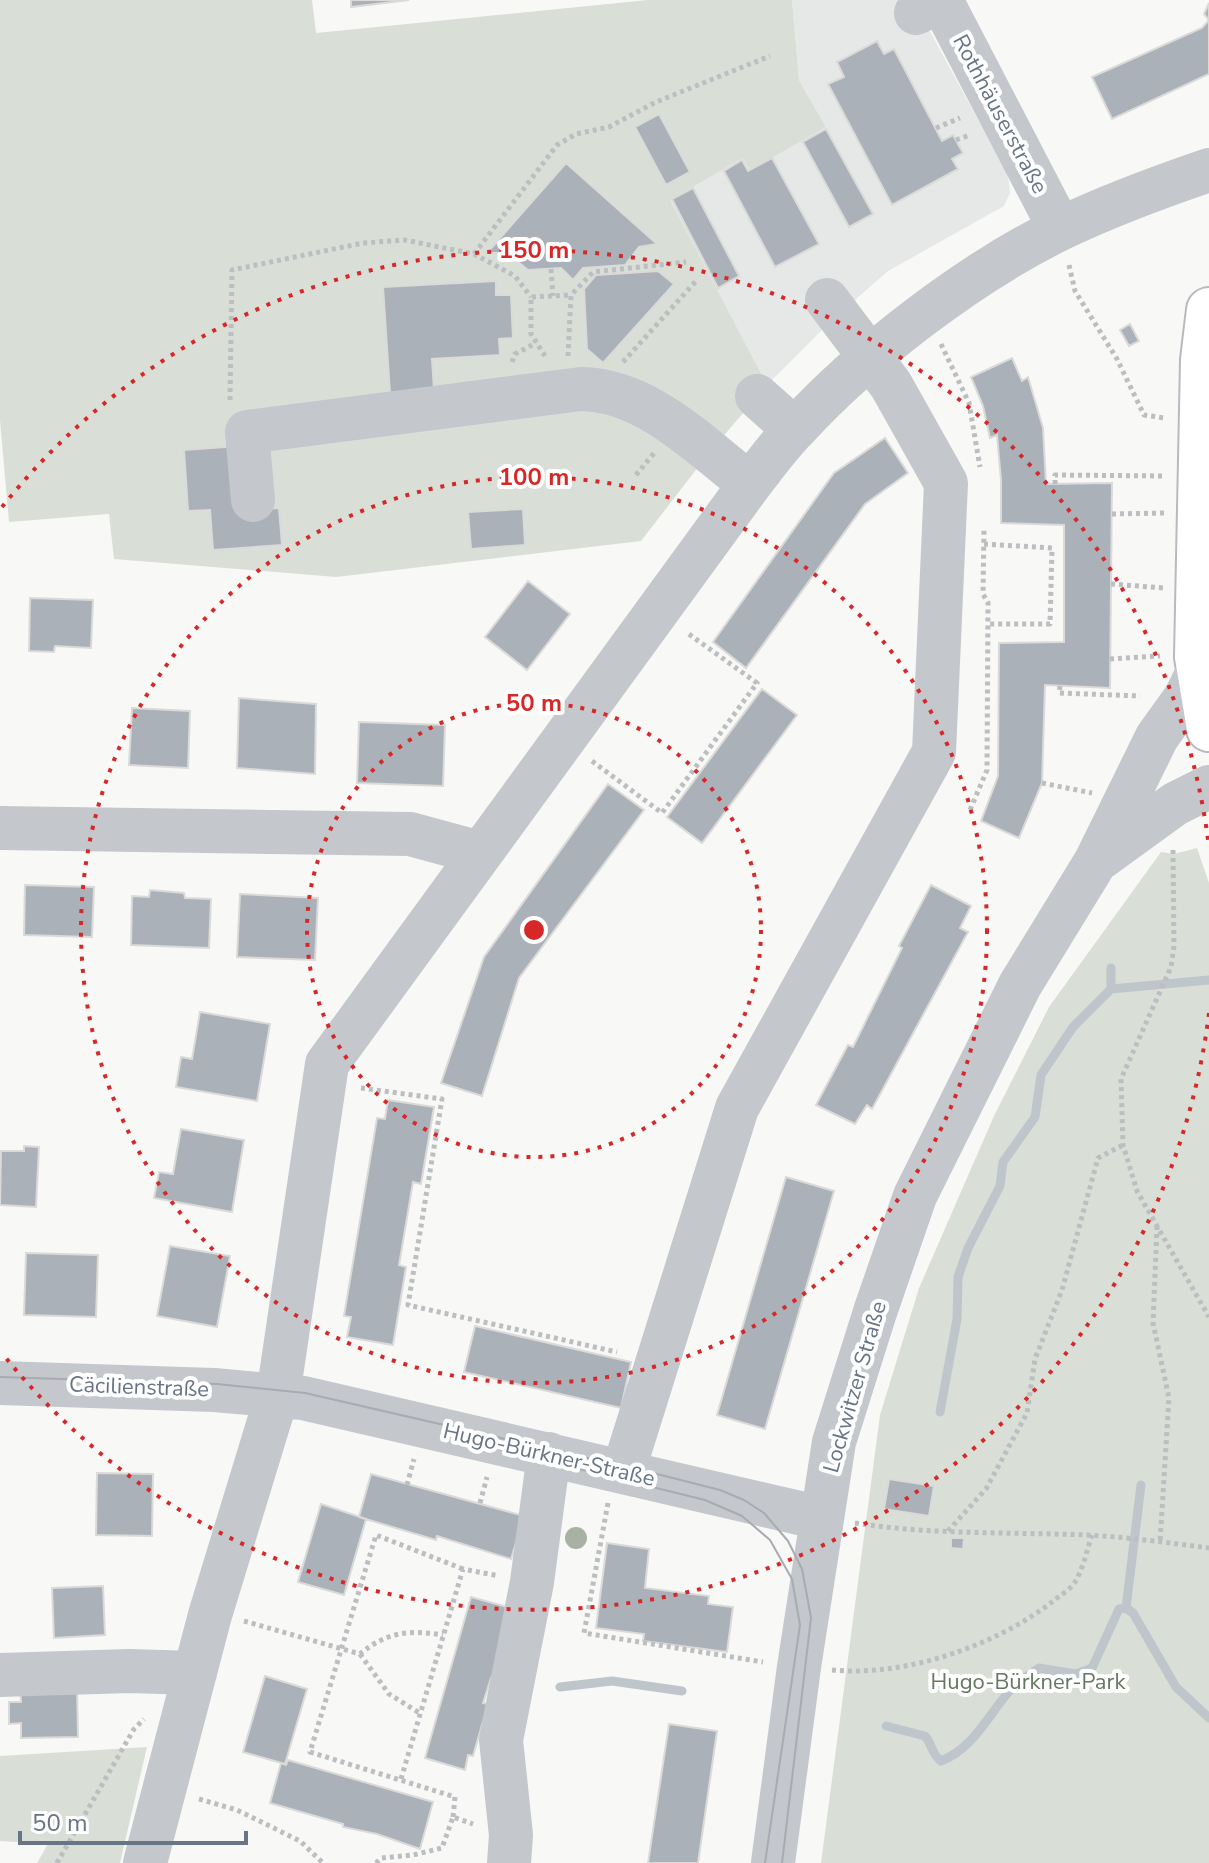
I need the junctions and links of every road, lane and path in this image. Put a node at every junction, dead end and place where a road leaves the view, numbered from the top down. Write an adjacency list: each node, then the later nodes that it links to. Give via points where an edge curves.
1 (928, 7): 4 (street, Rothhäuserstraße)
2 (770, 56): 5 (path, via 557,145)
3 (1209, 170): 4 (street)
4 (1060, 229): 14 (street, via 961,287); 17 (path, via 1075,291 1144,415)
5 (474, 254): 11 (path, via 515,276); 19 (path, via 405,240 363,243 232,270 230,405)
6 (686, 262): 9 (path, via 593,272)
7 (551, 269): 10 (path)
8 (696, 281): 15 (path)
9 (571, 295): 10 (path); 15 (path)
10 (554, 296): 11 (path)
11 (531, 297): 15 (path, via 531,334 542,355)
12 (827, 300): 14 (street)
13 (1209, 310): 17 (main road)
14 (872, 357): 18 (street); 46 (street, via 946,483 934,752 737,1108)
15 (582, 383): 19 (street); 21 (street, via 649,407)
16 (757, 396): 18 (street)
17 (1202, 423): 20 (main road)
18 (794, 429): 21 (street)
19 (247, 432): 23 (street)
20 (1200, 476): 22 (path, via 1055,475); 28 (main road)
21 (750, 484): 25 (street)
22 (1055, 484)
23 (253, 500)
24 (984, 544): 26 (path, via 1052,548 1050,624)
25 (657, 611): 29 (street); 29 (path, via 757,683 688,778 662,813)
26 (988, 624)
27 (1060, 686): 28 (path, via 1059,693)
28 (1197, 700): 32 (street, Lockwitzer Straße, via 1157,737)
29 (563, 740): 34 (street)
30 (1042, 783): 32 (path)
31 (1209, 787): 36 (street, via 1175,804)
32 (1127, 799): 36 (street, Lockwitzer Straße)
33 (0, 828): 34 (street, via 410,834)
34 (480, 853): 37 (street, via 327,1064)
35 (1174, 854): 38 (path, via 1171,967 1121,1079)
36 (1096, 861): 50 (street, Lockwitzer Straße, via 1020,985 915,1196 834,1442)
37 (324, 1083): 41 (path, via 442,1099 408,1305); 43 (street)
38 (1123, 1145): 39 (path, via 1137,1191); 51 (path, via 1098,1158 1062,1290 1035,1359 1027,1413 986,1489)
39 (1157, 1225): 40 (path); 53 (path, via 1153,1323 1169,1398)
40 (1209, 1317)
41 (617, 1352)
42 (0, 1383): 43 (street, Cäcilienstraße)
43 (277, 1394): 44 (street, Hugo-Bürkner-Straße); 57 (street)
44 (549, 1454): 46 (street, Hugo-Bürkner-Straße); 56 (street)
45 (413, 1460): 48 (path)
46 (619, 1471): 50 (street, Hugo-Bürkner-Straße); 61 (path, via 584,1633)
47 (486, 1480): 49 (path)
48 (407, 1485)
49 (480, 1503)
50 (821, 1518): 51 (path); 62 (street, Lockwitzer Straße)
51 (948, 1531): 52 (path)
52 (1092, 1535): 53 (path); 62 (path, via 1075,1583 1031,1618 993,1637 882,1671)
53 (1160, 1542): 54 (path)
54 (1209, 1548)
55 (463, 1569): 56 (path); 58 (path); 59 (path, via 376,1535)
56 (532, 1582): 70 (street, via 501,1740)
57 (210, 1615): 59 (path); 63 (street)
58 (443, 1635): 60 (path, via 412,1630 376,1640); 66 (path)
59 (342, 1650): 60 (path); 67 (path, via 310,1752)
60 (360, 1654): 66 (path, via 389,1694)
61 (751, 1661)
62 (799, 1667): 75 (street, Lockwitzer Straße)
63 (195, 1673): 64 (street); 72 (street)
64 (0, 1675)
65 (151, 1712): 71 (path, via 134,1729)
66 (421, 1714): 67 (path)
67 (401, 1779): 69 (path, via 455,1797)
68 (218, 1806): 73 (path, via 300,1841)
69 (453, 1817): 70 (path); 74 (path, via 442,1848)
70 (510, 1849)
71 (57, 1863)
72 (145, 1863)
73 (323, 1863)
74 (376, 1863)
75 (773, 1863)

